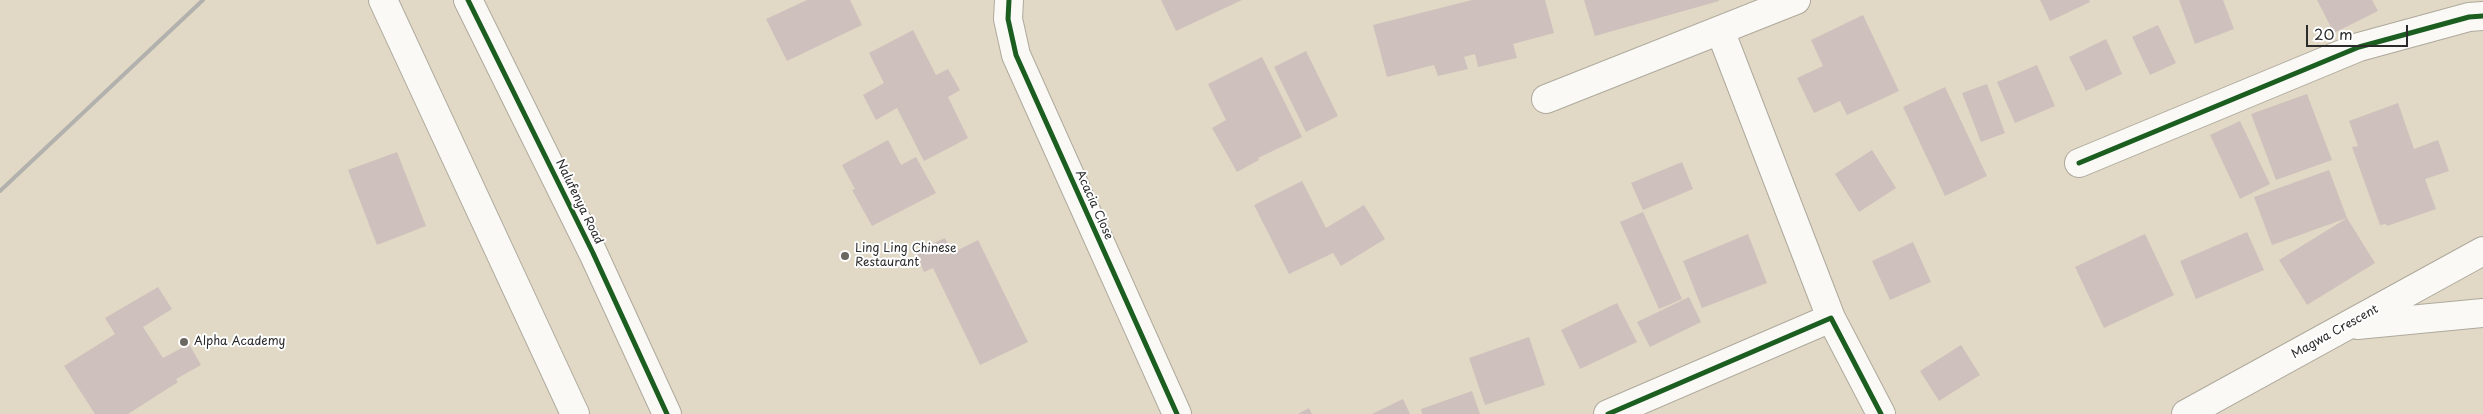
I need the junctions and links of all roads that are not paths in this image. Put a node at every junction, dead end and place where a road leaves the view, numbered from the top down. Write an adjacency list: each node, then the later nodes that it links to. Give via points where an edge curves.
1 (383, 0): 13 (street)
2 (468, 0): 14 (street, Nalufenya Road, via 593,253)
3 (1009, 0): 15 (street, Acacia Close, via 1008,18 1016,56)
4 (1796, 0): 6 (street)
5 (2483, 16): 8 (street, via 2358,47)
6 (1720, 30): 7 (street); 11 (street)
7 (1546, 99)
8 (2080, 163)
9 (2483, 251): 12 (street, Magwa Crescent)
10 (2483, 313): 12 (street)
11 (1831, 318): 16 (street); 17 (street)
12 (2345, 326): 18 (street, Magwa Crescent)
13 (575, 414)
14 (667, 414)
15 (1178, 414)
16 (1608, 414)
17 (1881, 414)
18 (2186, 414)

